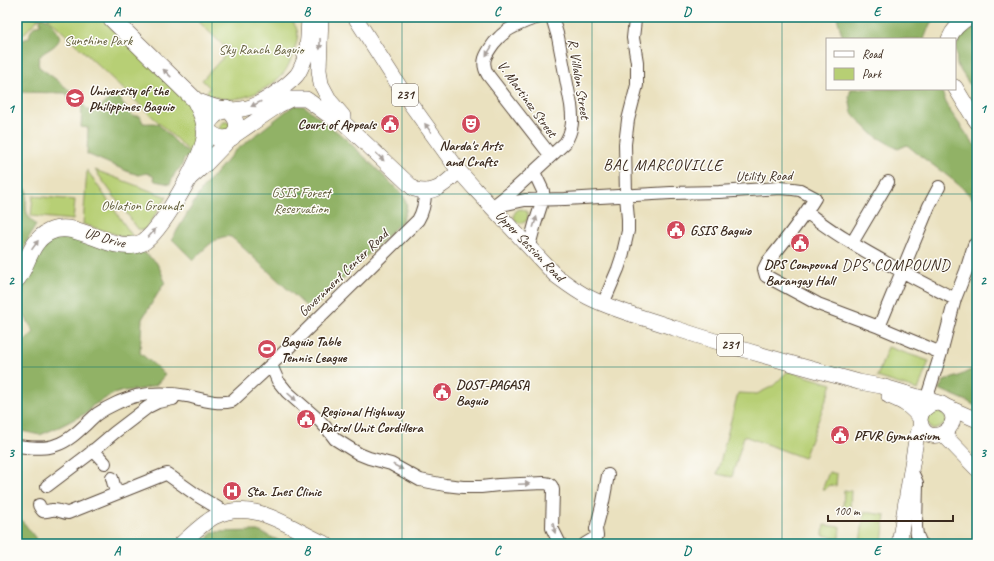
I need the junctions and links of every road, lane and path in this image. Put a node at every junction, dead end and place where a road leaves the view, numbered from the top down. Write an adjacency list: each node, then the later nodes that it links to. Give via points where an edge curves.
1 (110, 17): 15 (highway, one-way to 1)
2 (309, 17): 12 (main road, via 304,62)
3 (321, 17): 11 (main road, one-way to 11)
4 (355, 17): 23 (main road, Upper Session Road / 231, one-way to 4)
5 (540, 17): 9 (street, V. Martinez Street)
6 (552, 17): 21 (street, R. Villalon Street, via 566,80 572,129 568,138)
7 (636, 17): 28 (street, via 633,38 638,77 626,129)
8 (970, 17): 10 (main road, via 951,33)
9 (514, 21): 21 (street, V. Martinez Street, one-way to 21, via 488,51 485,57 485,70)
10 (949, 38)
11 (319, 70): 12 (main road); 17 (main road, via 321,84 330,101 343,116)
12 (294, 78): 14 (main road); 16 (main road, one-way to 16, via 253,106)
13 (956, 89): 18 (main road)
14 (300, 99): 17 (main road, via 309,100 335,120); 20 (main road, UP Drive, via 291,99 279,105)
15 (195, 100): 16 (main road); 19 (highway, UP Drive, via 203,115)
16 (226, 109): 19 (highway, via 216,114); 20 (main road, via 232,114 236,124)
17 (343, 122): 27 (main road, one-way to 27, via 408,184)
18 (977, 122)
19 (205, 129): 20 (highway, via 213,136 226,139); 24 (highway, UP Drive, via 200,155)
20 (232, 137): 24 (main road, UP Drive)
21 (551, 156): 22 (street, R. Villalon Street)
22 (534, 172): 29 (street, via 543,191); 30 (street, R. Villalon Street)
23 (458, 177): 27 (main road, via 435,190); 30 (main road, Upper Session Road / 231)
24 (187, 181): 36 (highway, UP Drive, one-way to 24, via 36,242 50,232 73,230 124,245 145,241 165,216)
25 (888, 182): 32 (street)
26 (939, 187): 35 (street)
27 (425, 192): 41 (street, Government Center Road, via 425,204 418,220)
28 (626, 196): 29 (street, Utility Road); 31 (street, Utility Road, via 787,188 800,190 815,198); 38 (street, via 628,231 618,269)
29 (543, 199): 30 (street, Utility Road); 34 (street, one-way to 29)
30 (492, 207): 34 (main road, Upper Session Road / 231)
31 (806, 212): 32 (street); 39 (street, via 767,263 764,269 766,276 818,304)
32 (852, 244): 35 (street)
33 (974, 245): 37 (street)
34 (529, 246): 38 (main road, Upper Session Road / 231, via 555,275)
35 (902, 272): 37 (street); 39 (street)
36 (17, 279)
37 (955, 299): 40 (street)
38 (603, 304): 43 (main road, Upper Session Road / 231, via 718,342 881,386)
39 (879, 327): 40 (street)
40 (940, 353): 43 (street)
41 (271, 365): 42 (street, Government Center Road, via 232,401 208,401); 60 (street, one-way to 60, via 278,381 287,392 320,421 335,439 359,454 391,464 420,480 445,485 481,487 544,483 552,486 552,528)
42 (186, 396): 47 (street, Government Center Road, via 161,394 134,397 105,409 56,446); 48 (street, via 158,402 148,407)
43 (929, 410): 44 (main road, Upper Session Road); 46 (main road, 231, via 923,428 927,432); 46 (main road, via 950,410 952,420); 50 (main road, via 916,440)
44 (977, 420)
45 (977, 427): 46 (main road)
46 (945, 430): 50 (main road, via 924,443 917,452); 51 (main road, 231)
47 (17, 446)
48 (93, 450): 49 (street); 54 (street)
49 (105, 463)
50 (912, 466): 62 (main road); 63 (street, via 917,483 916,527)
51 (977, 469)
52 (608, 475): 61 (street, via 596,529 597,536)
53 (112, 478): 55 (street)
54 (47, 486)
55 (116, 493): 56 (street, via 68,513 44,511); 57 (street, via 167,474)
56 (39, 505)
57 (224, 513): 58 (main road, via 210,520); 59 (main road, via 244,510 256,512)
58 (181, 544)
59 (326, 544)
60 (560, 544)
61 (586, 544)
62 (899, 544)
63 (921, 544)

